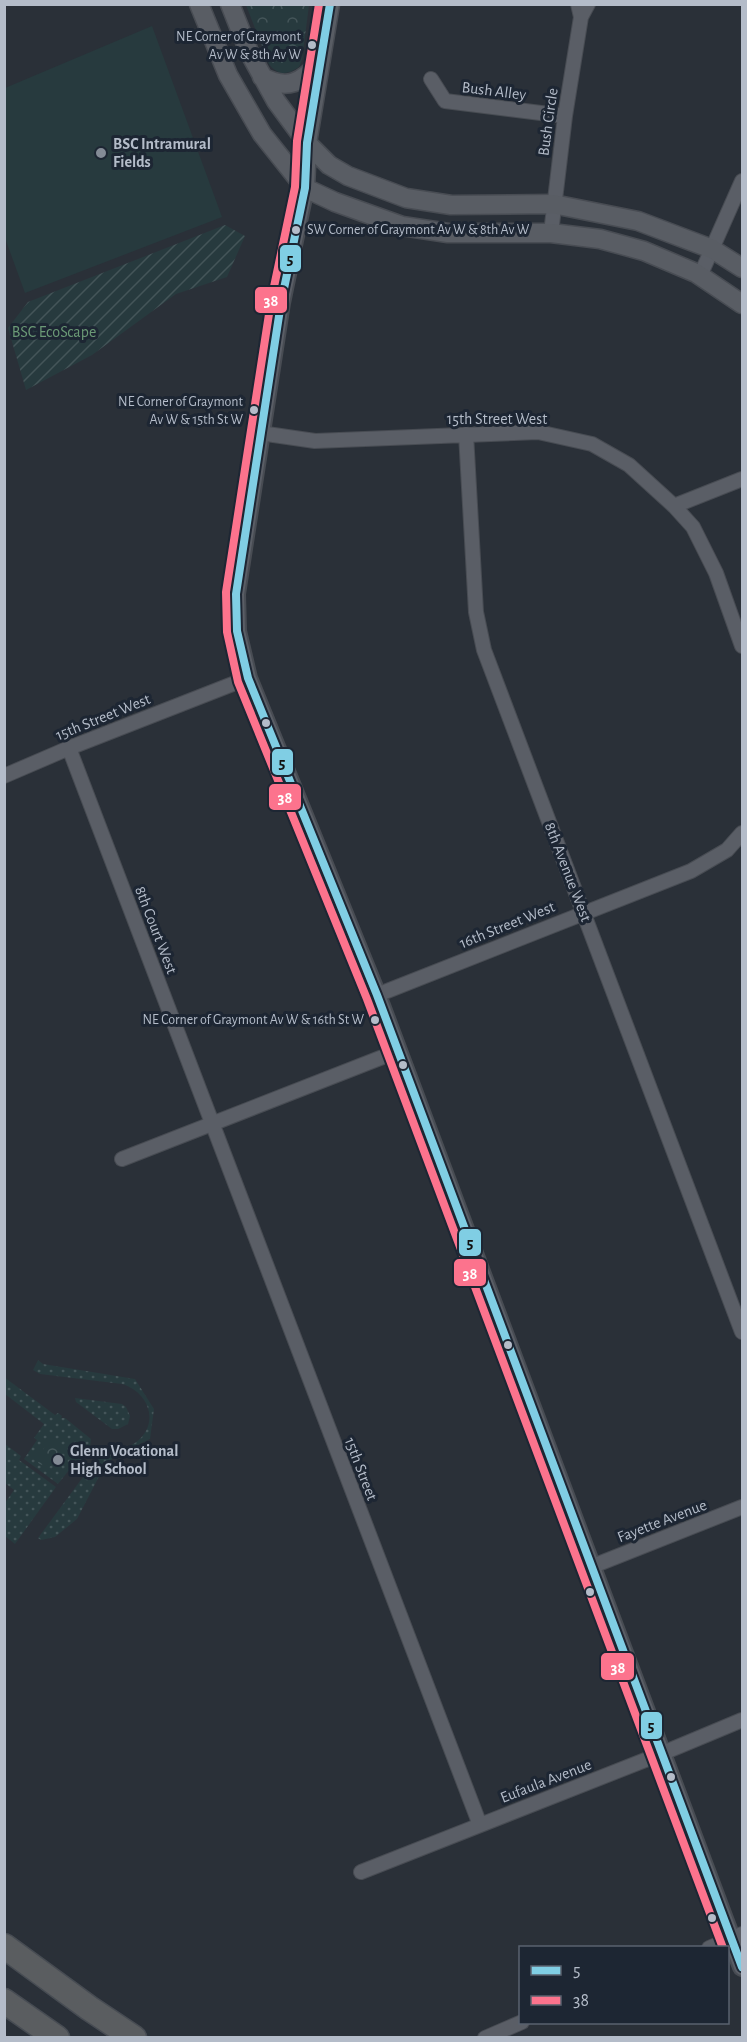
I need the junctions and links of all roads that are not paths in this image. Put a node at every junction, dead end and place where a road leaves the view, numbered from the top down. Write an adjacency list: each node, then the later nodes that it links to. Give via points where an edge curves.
1 (199, 4): 12 (main road, via 228,75 262,134)
2 (230, 4): 7 (main road)
3 (330, 4): 6 (main road)
4 (588, 4): 5 (street, Bush Circle)
5 (579, 11): 9 (street, Bush Circle)
6 (321, 62): 7 (main road, via 309,74 285,84); 10 (main road)
7 (262, 77): 10 (main road)
8 (431, 79): 9 (street, Bush Alley, via 445,101)
9 (565, 116): 13 (street, Bush Circle)
10 (307, 143): 12 (main road); 13 (main road, via 329,165 348,176 406,198 451,205)
11 (742, 181): 15 (street)
12 (305, 188): 14 (main road, via 402,226 448,233); 19 (street)
13 (554, 204): 14 (street, Bush Circle); 15 (main road, via 638,221)
14 (551, 232): 17 (main road, via 644,251)
15 (712, 249): 16 (main road); 17 (street)
16 (742, 268)
17 (700, 276): 18 (main road)
18 (742, 304)
19 (260, 433): 20 (street, 15th Street West, via 315,441); 24 (street, via 236,594 237,631)
20 (466, 434): 22 (street, 15th Street West, via 538,432 592,444 629,465); 28 (street, 8th Avenue West, via 476,612 484,651)
21 (742, 479): 22 (street)
22 (674, 507): 23 (street, 15th Street West, via 693,527 716,573)
23 (742, 646)
24 (248, 678): 25 (street, 15th Street West); 29 (street)
25 (69, 748): 26 (street, 15th Street West); 31 (street, 8th Court West)
26 (4, 776)
27 (742, 833): 28 (street, 16th Street West, via 727,850 692,871)
28 (584, 913): 29 (street, 16th Street West); 33 (street, 8th Avenue West)
29 (376, 995): 30 (street)
30 (398, 1051): 31 (street); 35 (street)
31 (212, 1124): 32 (street); 38 (street, 15th Street)
32 (122, 1160)
33 (742, 1332)
34 (742, 1507): 35 (street, Fayette Avenue)
35 (593, 1566): 37 (street)
36 (742, 1720): 37 (street, Eufaula Avenue)
37 (663, 1753): 38 (street, Eufaula Avenue); 40 (street)
38 (480, 1825): 39 (street, Eufaula Avenue)
39 (361, 1872)
40 (737, 1936): 42 (street); 43 (street)
41 (4, 1946): 47 (highway)
42 (712, 1946)
43 (742, 1967)
44 (4, 2001): 46 (highway)
45 (519, 2023): 48 (street)
46 (57, 2037)
47 (134, 2037)
48 (484, 2037)

